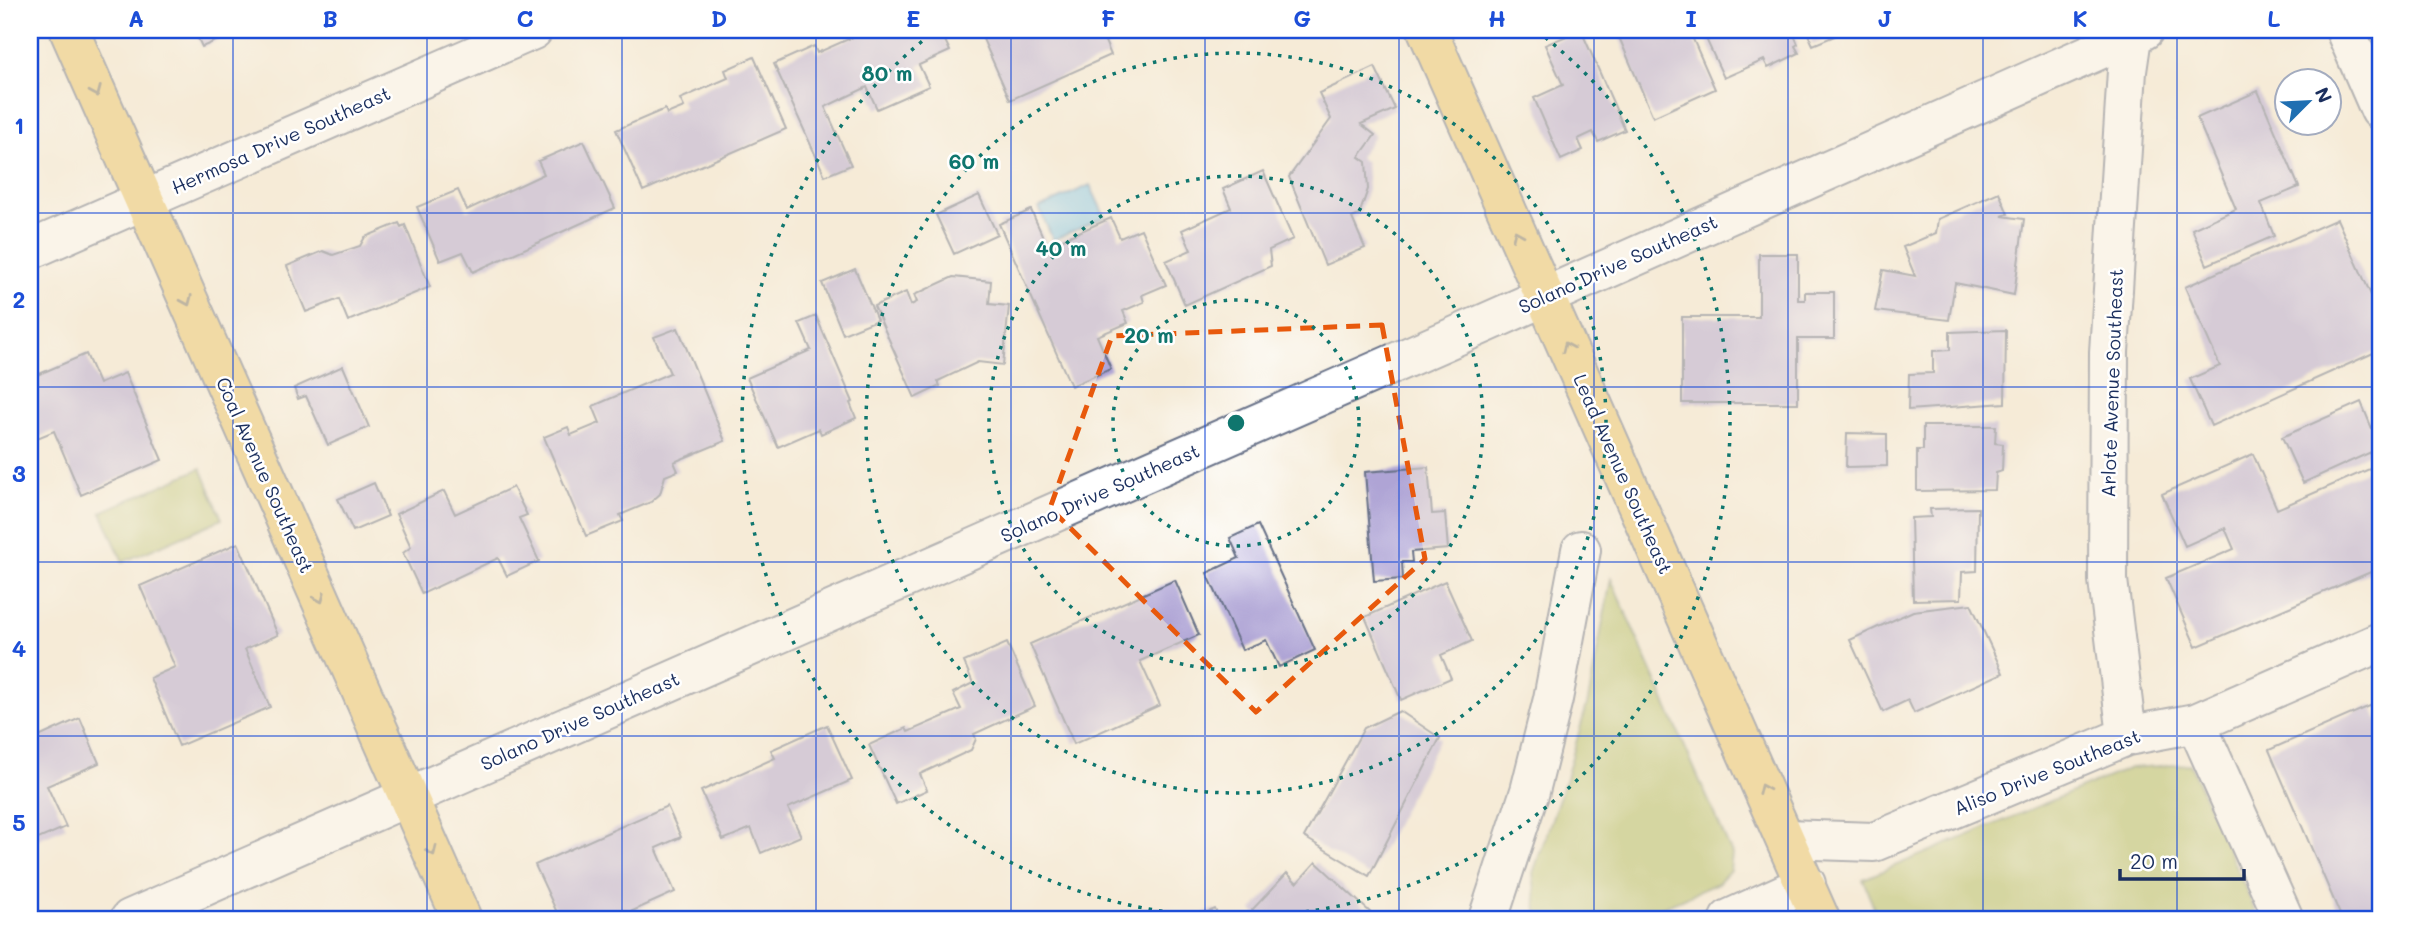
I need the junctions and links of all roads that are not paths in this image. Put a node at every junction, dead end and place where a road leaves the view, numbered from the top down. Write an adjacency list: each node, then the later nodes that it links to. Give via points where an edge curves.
1 (69, 30): 7 (main road, Coal Avenue Southeast, one-way to 7)
2 (533, 30): 7 (street, Hermosa Drive Southeast)
3 (1427, 30): 9 (main road, Lead Avenue Southeast, one-way to 3)
4 (2345, 30): 6 (street)
5 (2136, 31): 9 (street, Solano Drive Southeast); 13 (street, Arlote Avenue Southeast, via 2125,103 2109,365 2108,580)
6 (2377, 94)
7 (143, 200): 8 (street, Hermosa Drive Southeast); 14 (main road, Coal Avenue Southeast, one-way to 14)
8 (30, 250)
9 (1545, 297): 14 (street, Solano Drive Southeast); 15 (main road, Lead Avenue Southeast, one-way to 9)
10 (1581, 551): 19 (street, via 1530,791)
11 (2380, 642): 12 (street, Aliso Drive Southeast)
12 (2196, 723): 13 (street, Aliso Drive Southeast); 22 (street)
13 (2127, 736): 15 (street, Aliso Drive Southeast, via 1874,842)
14 (408, 797): 17 (street, Solano Drive Southeast); 18 (main road, Coal Avenue Southeast, one-way to 18)
15 (1786, 839): 16 (main road, Lead Avenue Southeast)
16 (1806, 884): 20 (street); 21 (main road, Lead Avenue Southeast)
17 (130, 919)
18 (462, 919)
19 (1488, 919)
20 (1729, 919)
21 (1820, 919)
22 (2284, 919)

